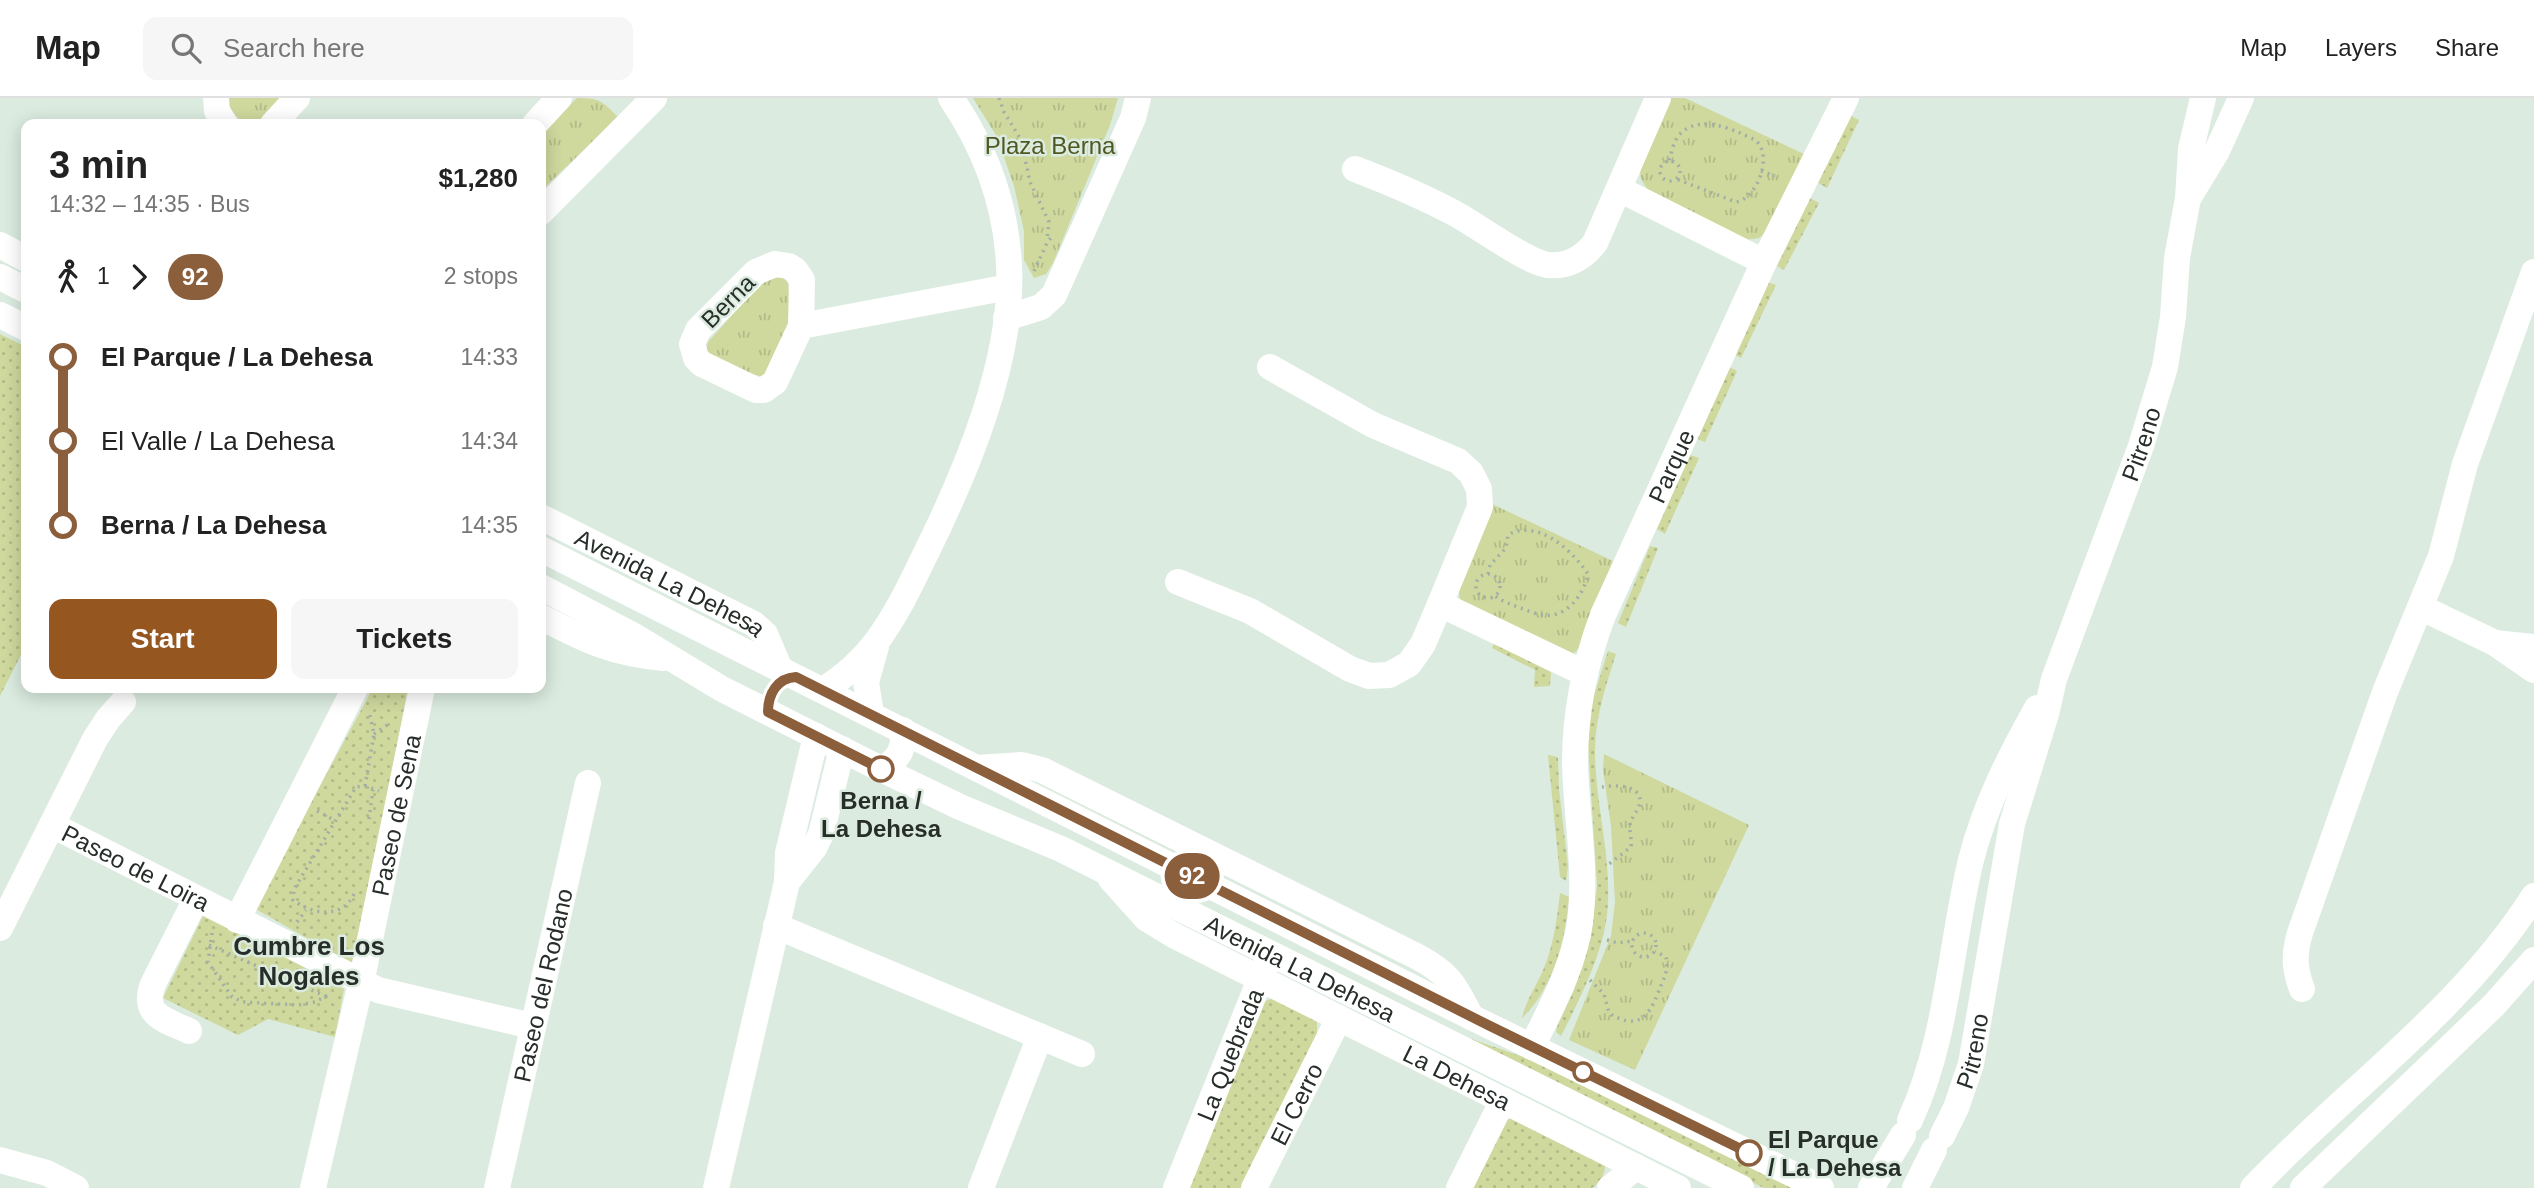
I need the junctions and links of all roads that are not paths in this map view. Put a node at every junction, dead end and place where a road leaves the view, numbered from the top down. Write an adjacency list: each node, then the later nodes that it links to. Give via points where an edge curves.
1 (216, 98): 11 (street)
2 (297, 98): 12 (street)
3 (559, 98): 13 (street)
4 (951, 98): 23 (street, via 979,144 998,195)
5 (1138, 98): 26 (street, via 1055,295 1041,307)
6 (1658, 98): 15 (street)
7 (1846, 98): 20 (street, Parque)
8 (2203, 98): 16 (street, Pitreno, via 2191,149)
9 (2241, 98): 16 (street, Pitreno, via 2217,151)
10 (644, 101): 17 (street)
11 (222, 119)
12 (278, 119)
13 (540, 119)
14 (1355, 169): 15 (street, via 1440,205 1529,258 1549,265 1570,263 1588,252)
15 (1619, 189): 20 (street)
16 (2188, 198): 44 (street, Pitreno, via 2159,389)
17 (546, 207)
18 (0, 245): 19 (street)
19 (21, 256)
20 (1764, 262): 43 (street, Parque, via 1603,615)
21 (2534, 272): 35 (street, via 2472,441)
22 (0, 277): 24 (street)
23 (1009, 287): 26 (street); 28 (street)
24 (21, 288)
25 (0, 315): 27 (street)
26 (1006, 318): 37 (street, via 990,394 966,466 919,568)
27 (21, 326)
28 (801, 326): 28 (street, Berna, via 799,275 789,266 768,265 698,330 693,351 709,369 764,390 775,382)
29 (1270, 367): 34 (street, via 1373,425 1458,461 1471,473 1479,489 1480,507)
30 (546, 520): 42 (street, Avenida La Dehesa, via 754,624)
31 (546, 552): 42 (street, Avenida La Dehesa)
32 (1178, 582): 34 (street, via 1250,611 1368,676 1389,675 1409,664)
33 (546, 590): 40 (street, Avenida La Dehesa)
34 (1440, 604): 43 (street)
35 (2422, 608): 38 (street); 72 (street, via 2385,692 2300,933 2295,962)
36 (546, 620): 40 (street, Avenida La Dehesa, via 601,647)
37 (879, 639): 45 (street, via 846,675); 50 (street, via 866,682)
38 (2495, 643): 39 (street); 41 (street)
39 (2534, 647)
40 (671, 659): 49 (street, Avenida La Dehesa)
41 (2534, 670)
42 (788, 673): 45 (street, Avenida La Dehesa); 49 (street, via 769,699)
43 (1584, 673): 78 (street, Parque, via 1576,729 1580,924 1569,968)
44 (2054, 679): 67 (street, Pitreno, via 2007,763 1984,818 1970,862); 68 (street, Pitreno, via 2012,824)
45 (823, 690): 50 (street, Avenida La Dehesa)
46 (352, 693): 61 (street)
47 (421, 693): 71 (street, Paseo de Sena)
48 (124, 702): 57 (street, via 101,728)
49 (768, 712): 52 (street, Avenida La Dehesa)
50 (871, 714): 51 (street, Avenida La Dehesa)
51 (904, 730): 54 (street, Avenida La Dehesa); 55 (street, via 902,750)
52 (816, 736): 53 (street, Avenida La Dehesa); 59 (street, via 788,853)
53 (842, 749): 55 (street, Avenida La Dehesa); 59 (street, via 821,834)
54 (977, 768): 62 (street, Avenida La Dehesa); 73 (street, via 1022,765 1042,770 1418,957 1449,978)
55 (881, 769): 58 (street, Avenida La Dehesa)
56 (587, 783): 75 (street, Paseo del Rodano)
57 (52, 825): 61 (street, Paseo de Loira); 64 (street)
58 (1103, 870): 66 (street, Avenida La Dehesa); 70 (street, La Dehesa, via 1160,928)
59 (787, 882): 63 (street)
60 (2534, 896): 65 (street)
61 (217, 910): 71 (street, Paseo de Loira); 76 (street, via 153,984 149,998 155,1014)
62 (1287, 923): 66 (street, La Quebrada); 73 (street, Avenida La Dehesa)
63 (776, 926): 77 (street); 86 (street)
64 (0, 928)
65 (2505, 937): 69 (street, via 2525,945); 97 (street, via 2409,1042)
66 (1272, 953): 70 (street, La Quebrada); 93 (street, Avenida La Dehesa)
67 (1953, 956): 68 (street, via 1972,948); 95 (street, Pitreno, via 1933,1061 1906,1127)
68 (1989, 960): 96 (street, Pitreno, via 1971,1064 1956,1108)
69 (2532, 962): 98 (street)
70 (1259, 978): 74 (street, La Dehesa); 88 (street, La Quebrada)
71 (361, 983): 75 (street, Paseo de Loira, via 398,996); 84 (street, Paseo de Sena)
72 (2302, 989)
73 (1471, 1017): 78 (street, Avenida La Dehesa)
74 (1339, 1018): 80 (street, La Dehesa); 89 (street, El Cerro)
75 (532, 1026): 85 (street, Paseo del Rodano)
76 (189, 1031)
77 (1040, 1037): 79 (street); 87 (street)
78 (1532, 1047): 94 (street, Avenida La Dehesa)
79 (1082, 1054)
80 (1503, 1100): 82 (street, La Dehesa); 90 (street)
81 (0, 1160): 83 (street, via 47,1173)
82 (1636, 1167): 91 (street); 92 (street, La Dehesa)
83 (76, 1188)
84 (313, 1188)
85 (497, 1188)
86 (716, 1188)
87 (981, 1188)
88 (1176, 1188)
89 (1254, 1188)
90 (1459, 1188)
91 (1610, 1188)
92 (1678, 1188)
93 (1741, 1188)
94 (1821, 1188)
95 (1871, 1188)
96 (1916, 1188)
97 (2253, 1188)
98 (2303, 1188)

